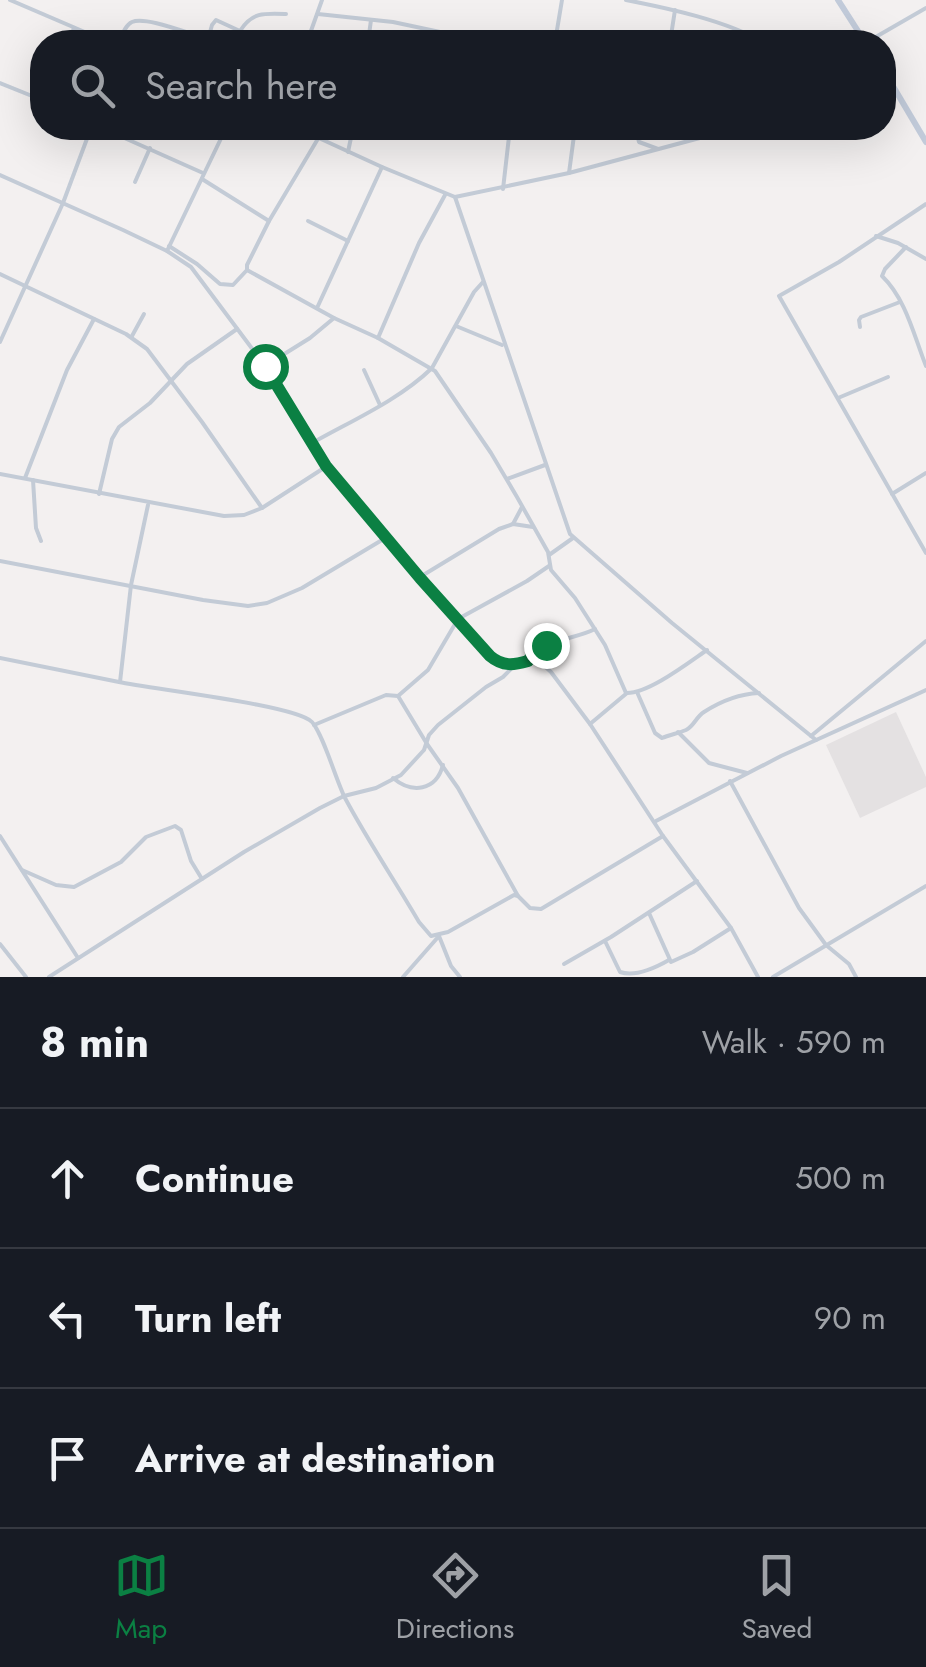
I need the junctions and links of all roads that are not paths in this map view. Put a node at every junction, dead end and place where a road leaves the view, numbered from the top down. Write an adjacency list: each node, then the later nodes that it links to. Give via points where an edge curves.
1 (10, 0): 11 (street)
2 (322, 0): 9 (street)
3 (562, 0): 21 (street)
4 (626, 0): 7 (street)
5 (838, 0): 24 (main road)
6 (926, 8): 25 (street)
7 (676, 10): 22 (street); 23 (street)
8 (286, 14): 17 (street, via 250,18)
9 (318, 14): 10 (street); 18 (street)
10 (371, 20): 19 (street); 20 (street)
11 (74, 28): 12 (street)
12 (79, 30)
13 (125, 30): 14 (street, via 135,21)
14 (177, 30)
15 (210, 30): 16 (street, via 216,20)
16 (238, 30)
17 (241, 30)
18 (312, 30)
19 (370, 30)
20 (431, 30)
21 (557, 30)
22 (672, 30)
23 (732, 30)
24 (858, 30)
25 (887, 30)
26 (0, 83): 28 (street)
27 (896, 90): 39 (main road)
28 (30, 95)
29 (87, 140): 51 (street)
30 (131, 140): 40 (street)
31 (220, 140): 46 (street)
32 (316, 140): 53 (street)
33 (324, 140): 42 (street)
34 (350, 140): 42 (street)
35 (509, 140): 48 (street)
36 (573, 140): 44 (street)
37 (638, 140): 41 (street)
38 (692, 140): 41 (street)
39 (926, 142)
40 (150, 148): 46 (street); 47 (street)
41 (658, 149): 44 (street)
42 (348, 152): 43 (street)
43 (382, 167): 49 (street); 56 (street)
44 (569, 174): 48 (street)
45 (0, 175): 51 (street)
46 (204, 176): 53 (street); 58 (street)
47 (135, 182)
48 (503, 189): 50 (street)
49 (446, 195): 50 (street); 73 (street)
50 (454, 197): 62 (street)
51 (63, 203): 58 (street); 63 (street)
52 (926, 204): 55 (street)
53 (269, 221): 60 (street)
54 (308, 221): 56 (street)
55 (876, 236): 57 (street); 83 (street, via 780,296)
56 (348, 241): 65 (street)
57 (906, 247): 59 (street); 64 (street, via 882,275)
58 (168, 249): 60 (street, via 220,284 232,284); 71 (street, via 201,278)
59 (926, 259)
60 (248, 270): 65 (street)
61 (0, 274): 63 (street)
62 (483, 282): 69 (street); 75 (street)
63 (26, 284): 68 (street); 74 (street)
64 (900, 302): 70 (street, via 862,316); 76 (street)
65 (317, 308): 67 (street)
66 (144, 314): 72 (street)
67 (334, 318): 73 (street); 77 (street)
68 (94, 319): 72 (street); 90 (street)
69 (456, 326): 75 (street); 79 (street)
70 (860, 327)
71 (237, 329): 77 (street); 82 (street)
72 (132, 337): 82 (street)
73 (378, 338): 79 (street)
74 (0, 342)
75 (505, 346): 86 (street)
76 (924, 352): 78 (street)
77 (265, 366): 85 (street)
78 (926, 366)
79 (432, 368): 84 (street); 92 (street)
80 (364, 370): 84 (street)
81 (888, 377): 83 (street)
82 (171, 382): 93 (street, via 117,430); 97 (street)
83 (838, 398): 94 (street)
84 (380, 405): 85 (street)
85 (313, 443): 87 (street)
86 (544, 464): 92 (street); 101 (street)
87 (326, 466): 97 (street); 100 (street)
88 (926, 472): 94 (street)
89 (0, 474): 90 (street)
90 (25, 478): 91 (street)
91 (33, 480): 93 (street); 102 (street)
92 (506, 480): 96 (street)
93 (100, 494): 95 (street)
94 (892, 494): 103 (street)
95 (148, 503): 97 (street, via 224,516); 108 (street)
96 (522, 507): 98 (street); 99 (street)
97 (262, 508)
98 (513, 524): 99 (street); 107 (street)
99 (533, 526): 104 (street)
100 (387, 537): 107 (street); 108 (street, via 302,588 259,604 220,604)
101 (573, 538): 104 (street); 112 (street)
102 (42, 541)
103 (926, 553)
104 (549, 555): 106 (street)
105 (0, 560): 108 (street)
106 (550, 566): 109 (street); 110 (street)
107 (420, 578): 109 (street)
108 (131, 585): 116 (street)
109 (458, 619): 115 (street, via 495,660); 121 (street, via 430,668)
110 (595, 629): 114 (street, via 540,648); 119 (street)
111 (926, 641): 125 (street)
112 (707, 650): 118 (street); 120 (street)
113 (0, 658): 116 (street)
114 (528, 661): 115 (street); 122 (street, via 544,664)
115 (516, 664): 126 (street, via 438,725)
116 (120, 682): 123 (street, via 288,712)
117 (926, 690): 125 (street)
118 (638, 692): 119 (street); 124 (street, via 657,736)
119 (626, 693): 122 (street)
120 (759, 693): 124 (street, via 728,699); 125 (street)
121 (398, 696): 123 (street); 126 (street)
122 (590, 724): 132 (street)
123 (314, 725): 131 (street)
124 (678, 732): 128 (street, via 709,763)
125 (813, 738): 128 (street)
126 (426, 744): 127 (street); 129 (street)
127 (442, 766): 129 (street, via 424,788 407,788); 139 (street)
128 (747, 773): 130 (street)
129 (393, 778): 131 (street)
130 (730, 781): 132 (street); 145 (street)
131 (344, 796): 136 (street); 142 (street, via 424,930)
132 (654, 822): 134 (street)
133 (0, 836): 135 (street)
134 (662, 836): 137 (street); 139 (street, via 541,910 528,908)
135 (22, 870): 136 (street, via 74,886 175,826); 146 (street)
136 (202, 878): 146 (street)
137 (696, 881): 140 (street); 141 (street)
138 (926, 886): 145 (street)
139 (518, 896): 142 (street)
140 (649, 913): 143 (street); 147 (street)
141 (730, 928): 147 (street); 153 (street)
142 (438, 936): 151 (street); 152 (street)
143 (604, 941): 147 (street, via 624,976); 148 (street)
144 (0, 944): 149 (street)
145 (826, 945): 154 (street); 155 (street)
146 (78, 959): 150 (street)
147 (669, 960)
148 (564, 964)
149 (26, 977)
150 (50, 977)
151 (402, 977)
152 (460, 977)
153 (758, 977)
154 (772, 977)
155 (856, 977)

